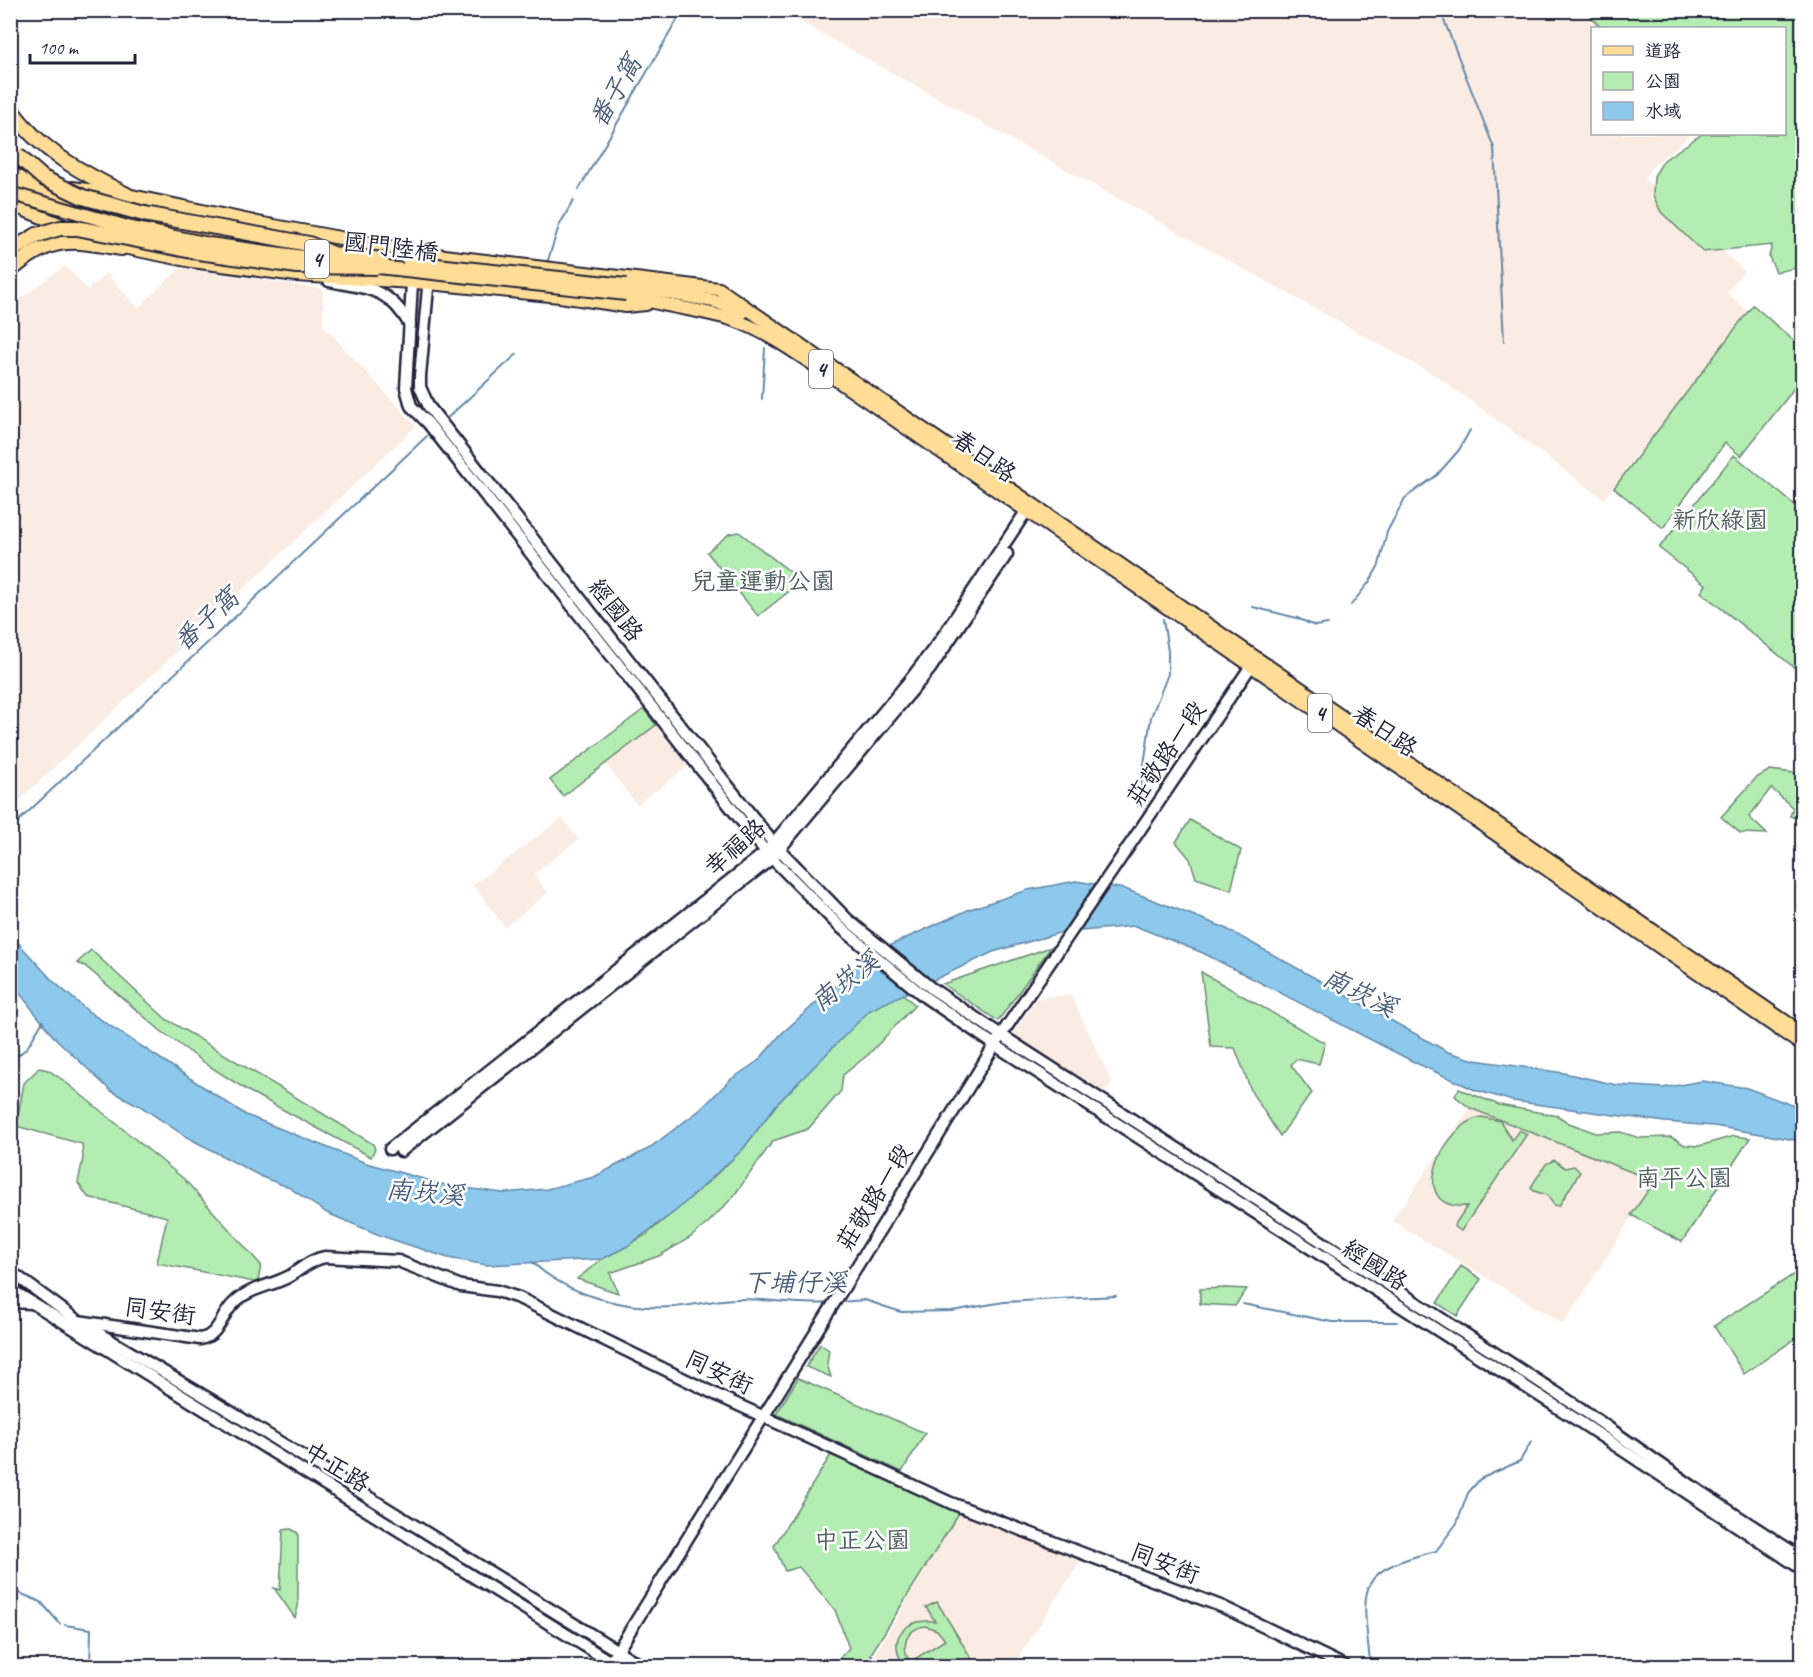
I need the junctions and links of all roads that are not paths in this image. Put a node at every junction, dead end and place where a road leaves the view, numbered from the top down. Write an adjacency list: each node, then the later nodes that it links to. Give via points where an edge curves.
1 (10, 108): 4 (highway, via 52,153)
2 (14, 151): 7 (highway, bridge, via 43,178 83,197 144,214 309,244)
3 (12, 186): 4 (main road, 4); 5 (main road, 4); 7 (main road, 國門陸橋 / 4, bridge, via 212,235); 9 (main road, 國門陸橋 / 4, bridge, via 131,228 209,244)
4 (128, 195): 8 (main road, 4)
5 (121, 248): 10 (highway, via 60,241 38,249); 11 (main road, 4)
6 (10, 250): 9 (highway, bridge, via 37,235 77,228 297,266)
7 (331, 253): 14 (main road, 國門陸橋 / 4, bridge)
8 (428, 254): 13 (street, 經國路); 15 (main road, 4)
9 (377, 267): 14 (main road, 國門陸橋 / 4, bridge)
10 (10, 271)
11 (296, 275): 12 (main road, 4); 18 (street, via 391,298)
12 (412, 283): 13 (main road, 4); 18 (street, 經國路)
13 (429, 283): 16 (main road, 4, via 626,306); 22 (street, 經國路, via 420,387 429,407)
14 (626, 290): 15 (main road, 4); 16 (main road, 4)
15 (716, 295): 17 (main road); 19 (main road, 4, via 763,322)
16 (653, 304): 17 (main road, 4)
17 (709, 314): 19 (main road, 4, via 763,332)
18 (410, 325): 22 (street, 經國路, via 406,388 411,406)
19 (929, 437): 20 (main road, 春日路 / 4)
20 (1032, 508): 21 (main road, 春日路 / 4); 22 (street, 幸福路, via 930,669)
21 (1254, 662): 23 (main road, 春日路 / 4); 25 (street, 莊敬路一段)
22 (773, 851): 25 (street, 經國路, via 839,926); 27 (street, 幸福路); 28 (street, 幸福路)
23 (1780, 1023): 24 (main road, 4); 26 (main road, 4)
24 (1803, 1033)
25 (998, 1040): 34 (street, 莊敬路一段); 35 (street, 經國路, via 1580,1408); 36 (street, 經國路)
26 (1803, 1045)
27 (390, 1149)
28 (402, 1151)
29 (10, 1271): 33 (street, 中正路)
30 (10, 1289): 32 (street, 中正路)
31 (10, 1302): 32 (street)
32 (35, 1304): 38 (street, 中正路)
33 (78, 1321): 34 (street, 同安街, via 200,1339 213,1334 229,1308 243,1295 287,1278 316,1260 325,1257 398,1261 461,1286 519,1298); 37 (street, 中正路)
34 (762, 1416): 37 (street, 莊敬路一段); 40 (street, 同安街, via 974,1512 1222,1607)
35 (1803, 1558)
36 (1803, 1569)
37 (618, 1651): 38 (street, 莊敬路一段); 39 (street, 中正路)
38 (612, 1665)
39 (642, 1666)
40 (1345, 1666)

